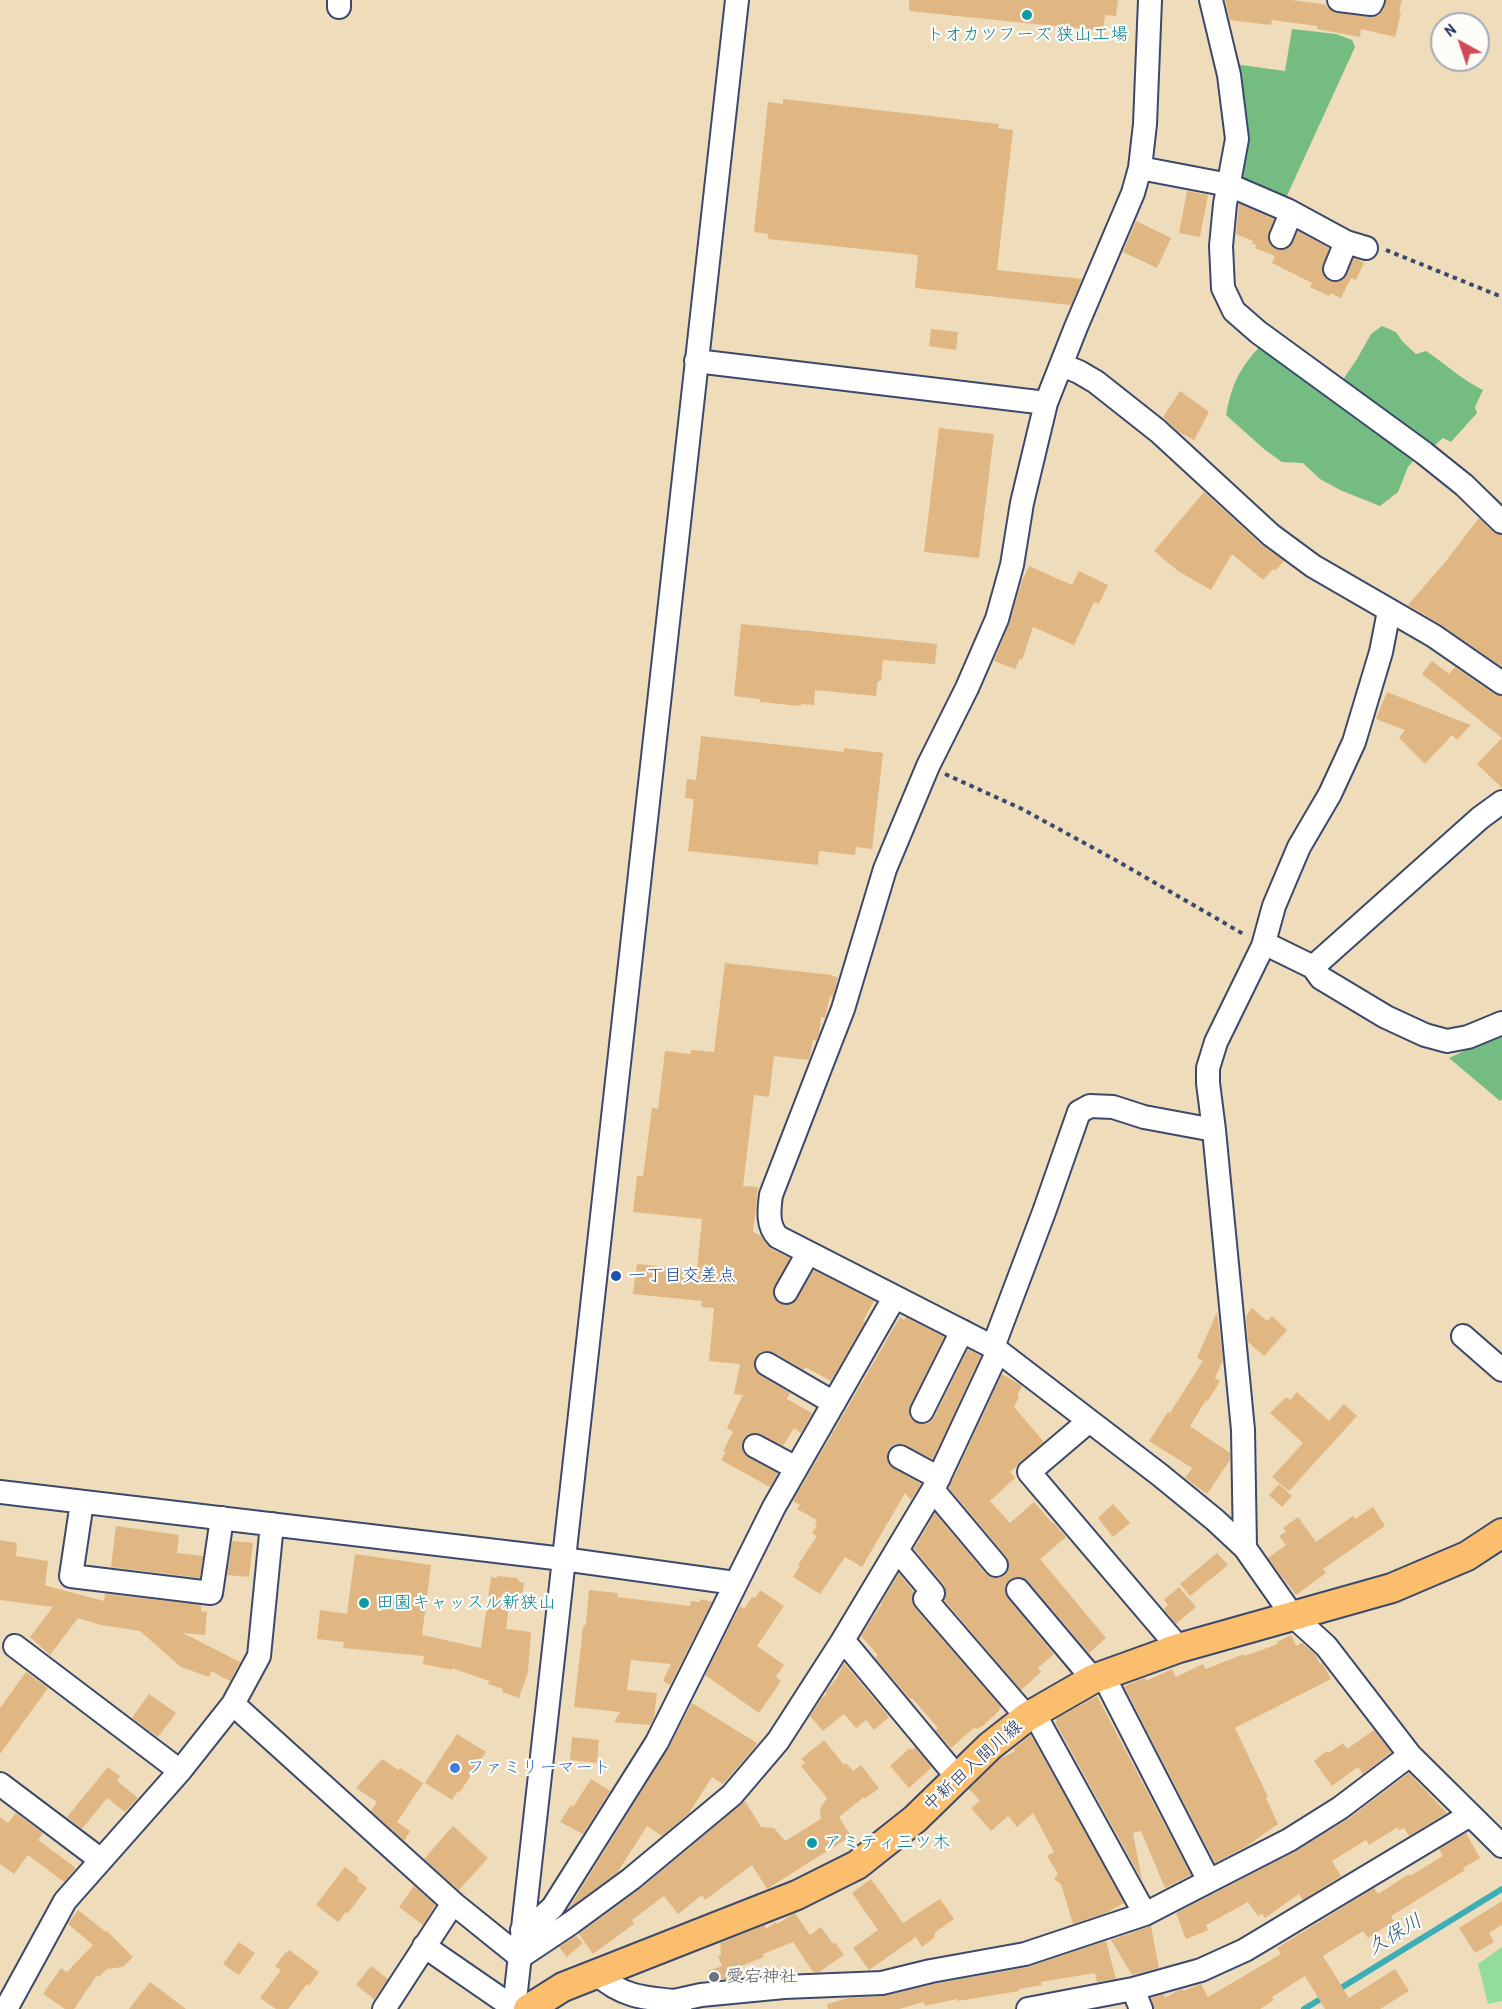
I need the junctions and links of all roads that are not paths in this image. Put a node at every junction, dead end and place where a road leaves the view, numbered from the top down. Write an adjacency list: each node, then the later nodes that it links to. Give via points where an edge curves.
1 (737, 0): 11 (street)
2 (1150, 0): 6 (street, via 1146,124)
3 (1211, 0): 7 (street, via 1229,75 1237,139)
4 (1339, 0): 5 (street, via 1371,4)
5 (1374, 0)
6 (1140, 168): 7 (street); 12 (street)
7 (1229, 185): 8 (street); 14 (street, via 1222,257 1224,288 1234,311 1424,453)
8 (1292, 213): 9 (street); 10 (street, via 1356,245)
9 (1281, 237)
10 (1335, 268)
11 (696, 361): 13 (street); 44 (street)
12 (1062, 365): 13 (street); 15 (street, via 1096,382 1158,431 1288,548)
13 (1046, 403): 22 (street, via 997,619 885,868 843,1009 771,1195 769,1216 773,1232)
14 (1502, 522)
15 (1389, 611): 16 (street, via 1434,636); 18 (street, via 1354,742 1299,848 1274,906)
16 (1502, 683)
17 (1502, 802): 19 (street)
18 (1264, 944): 19 (street); 21 (street, via 1216,1042 1208,1068)
19 (1313, 967): 20 (street, via 1321,978 1425,1035 1447,1041)
20 (1502, 1023)
21 (1214, 1130): 27 (street, via 1113,1107 1090,1106 1079,1112); 42 (street, via 1243,1430)
22 (808, 1253): 23 (street); 24 (street)
23 (786, 1292)
24 (894, 1298): 25 (street); 30 (street)
25 (962, 1331): 27 (street); 31 (street)
26 (1463, 1336): 29 (street)
27 (995, 1349): 32 (street); 36 (street)
28 (767, 1364): 30 (street)
29 (1502, 1370)
30 (834, 1403): 35 (street)
31 (922, 1411)
32 (1089, 1421): 42 (street, via 1160,1474); 51 (street, via 1029,1472)
33 (755, 1446): 35 (street)
34 (900, 1457): 36 (street)
35 (796, 1468): 46 (street)
36 (936, 1484): 43 (street); 45 (street)
37 (0, 1492): 38 (street)
38 (82, 1502): 39 (street); 39 (street, via 71,1576 211,1593)
39 (222, 1518): 40 (street)
40 (272, 1524): 44 (street); 53 (street, via 258,1656)
41 (1502, 1533): 48 (main road, 中新田入間川線, via 1467,1556 1392,1588)
42 (1245, 1548): 48 (street)
43 (897, 1550): 49 (street); 54 (street, via 933,1593 925,1599)
44 (563, 1559): 46 (street); 65 (street)
45 (996, 1566)
46 (735, 1583): 65 (street, via 657,1742 554,1906)
47 (1018, 1590): 52 (street)
48 (1292, 1615): 51 (main road, 中新田入間川線); 55 (street, via 1326,1646)
49 (843, 1640): 57 (street); 67 (street, via 778,1741 732,1795 631,1879)
50 (15, 1646): 56 (street)
51 (1179, 1648): 52 (main road, 中新田入間川線)
52 (1098, 1677): 54 (main road, 中新田入間川線); 62 (street)
53 (233, 1704): 56 (street); 63 (street)
54 (1030, 1715): 57 (main road, 中新田入間川線); 64 (street)
55 (1410, 1755): 59 (street); 62 (street, via 1340,1808 1289,1840)
56 (180, 1771): 61 (street)
57 (957, 1777): 68 (main road, 中新田入間川線, via 915,1819 857,1865 797,1895)
58 (0, 1784): 61 (street)
59 (1470, 1815): 60 (street); 69 (street, via 1245,1950)
60 (1502, 1846)
61 (101, 1860): 73 (street, via 65,1901)
62 (1209, 1881): 64 (street)
63 (453, 1903): 66 (street); 67 (street)
64 (1146, 1914): 71 (street, via 1025,1954 882,1983 701,1995)
65 (522, 1930): 67 (street)
66 (424, 1946): 72 (street); 74 (street)
67 (520, 1957): 72 (street)
68 (597, 1974): 70 (street, via 609,1985); 72 (main road, 中新田入間川線)
69 (1137, 1999): 75 (street)
70 (647, 2004): 71 (street)
71 (677, 2005)
72 (518, 2008)
73 (6, 2009)
74 (384, 2009)
75 (1028, 2009)

